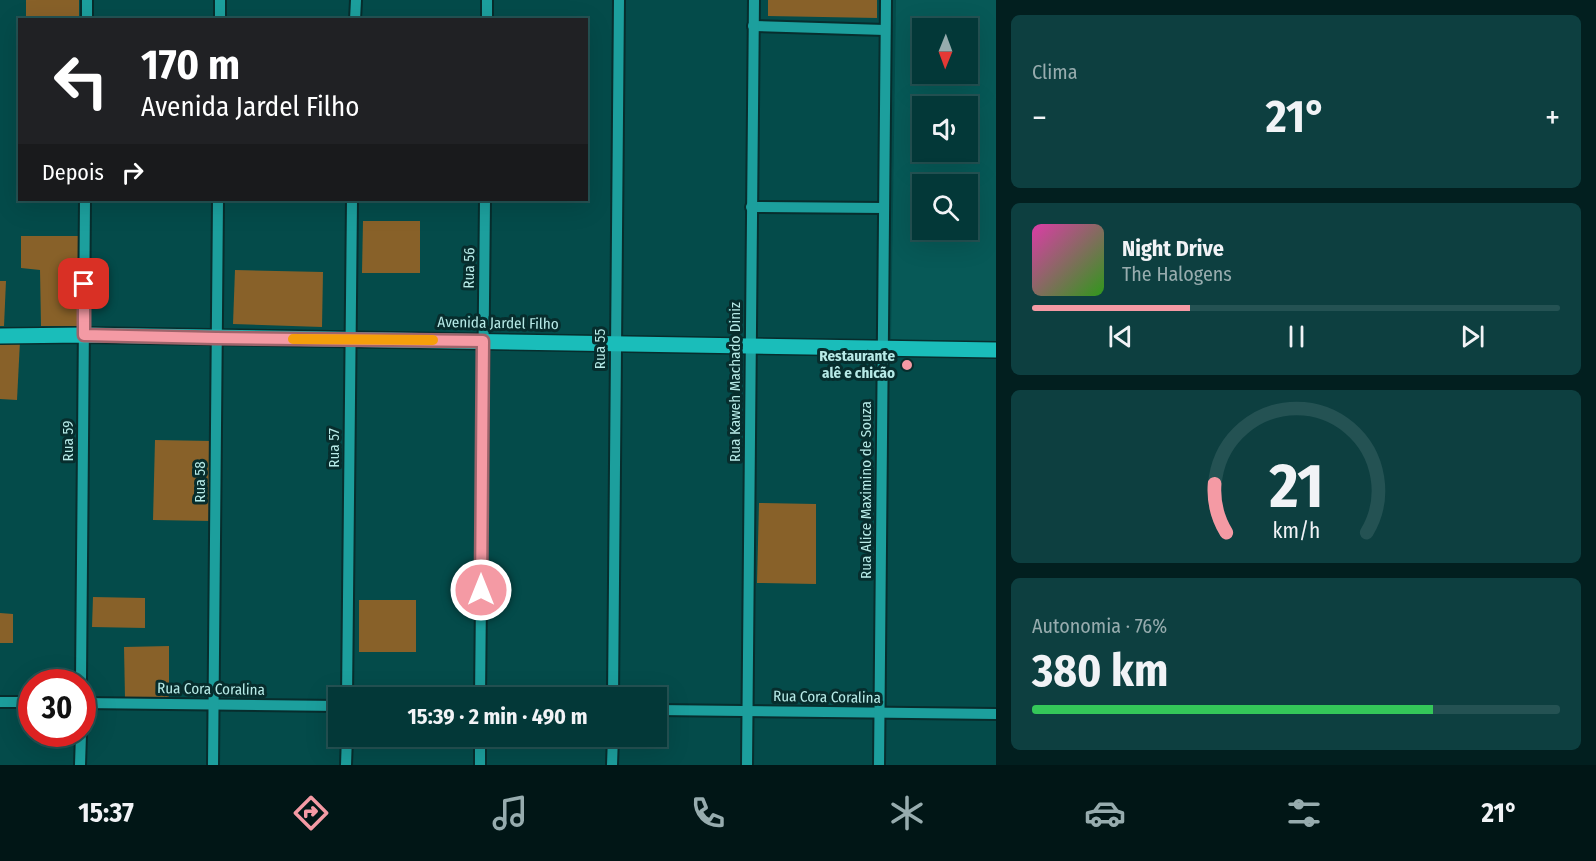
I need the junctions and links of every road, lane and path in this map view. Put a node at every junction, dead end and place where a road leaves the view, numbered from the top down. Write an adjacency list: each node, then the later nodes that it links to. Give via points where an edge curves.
1 (87, 0): 8 (street)
2 (220, 0): 9 (street)
3 (356, 0): 10 (street)
4 (487, 0): 11 (street)
5 (619, 0): 25 (street, Rua 55)
6 (754, 0): 12 (street, Rua Kaweh Machado Diniz)
7 (886, 0): 13 (street, Rua Alice Maximino de Souza)
8 (87, 18)
9 (220, 18)
10 (355, 18)
11 (487, 18)
12 (753, 26): 13 (street); 18 (street, Rua Kaweh Machado Diniz)
13 (885, 30): 19 (street, Rua Alice Maximino de Souza)
14 (85, 201): 20 (street, Rua 59)
15 (218, 201): 22 (street, Rua 58)
16 (352, 201): 23 (street, Rua 57)
17 (485, 201): 24 (street, Rua 56)
18 (751, 207): 19 (street); 26 (street, Rua Kaweh Machado Diniz)
19 (884, 208): 27 (street, Rua Alice Maximino de Souza)
20 (84, 335): 21 (main road, Avenida Jardel Filho); 22 (main road, Avenida Jardel Filho); 29 (street, Rua 59)
21 (0, 336)
22 (216, 338): 23 (main road, Avenida Jardel Filho); 36 (street, Rua 58)
23 (350, 340): 24 (main road, Avenida Jardel Filho); 30 (street, Rua 57)
24 (483, 341): 25 (main road, Avenida Jardel Filho); 31 (street, Rua 56)
25 (615, 343): 26 (main road, Avenida Jardel Filho); 32 (street, Rua 55)
26 (750, 347): 27 (main road, Avenida Jardel Filho); 39 (street, Rua Kaweh Machado Diniz)
27 (882, 348): 28 (main road, Avenida Jardel Filho); 40 (street, Rua Alice Maximino de Souza)
28 (996, 350)
29 (81, 669)
30 (347, 687)
31 (480, 687)
32 (613, 687)
33 (0, 702): 34 (street)
34 (18, 702)
35 (96, 703): 36 (street, Rua Cora Coralina)
36 (214, 704): 37 (street, Rua Cora Coralina); 47 (street, Rua 58)
37 (328, 706)
38 (667, 710): 39 (street, Rua Cora Coralina)
39 (748, 711): 40 (street, Rua Cora Coralina); 51 (street, Rua Kaweh Machado Diniz)
40 (880, 712): 41 (street, Rua Cora Coralina); 52 (street, Rua Alice Maximino de Souza)
41 (996, 714)
42 (81, 747): 46 (street)
43 (347, 747): 48 (street)
44 (480, 747): 49 (street)
45 (613, 747): 50 (street)
46 (80, 765)
47 (213, 765)
48 (346, 765)
49 (480, 765)
50 (612, 765)
51 (747, 765)
52 (879, 765)

